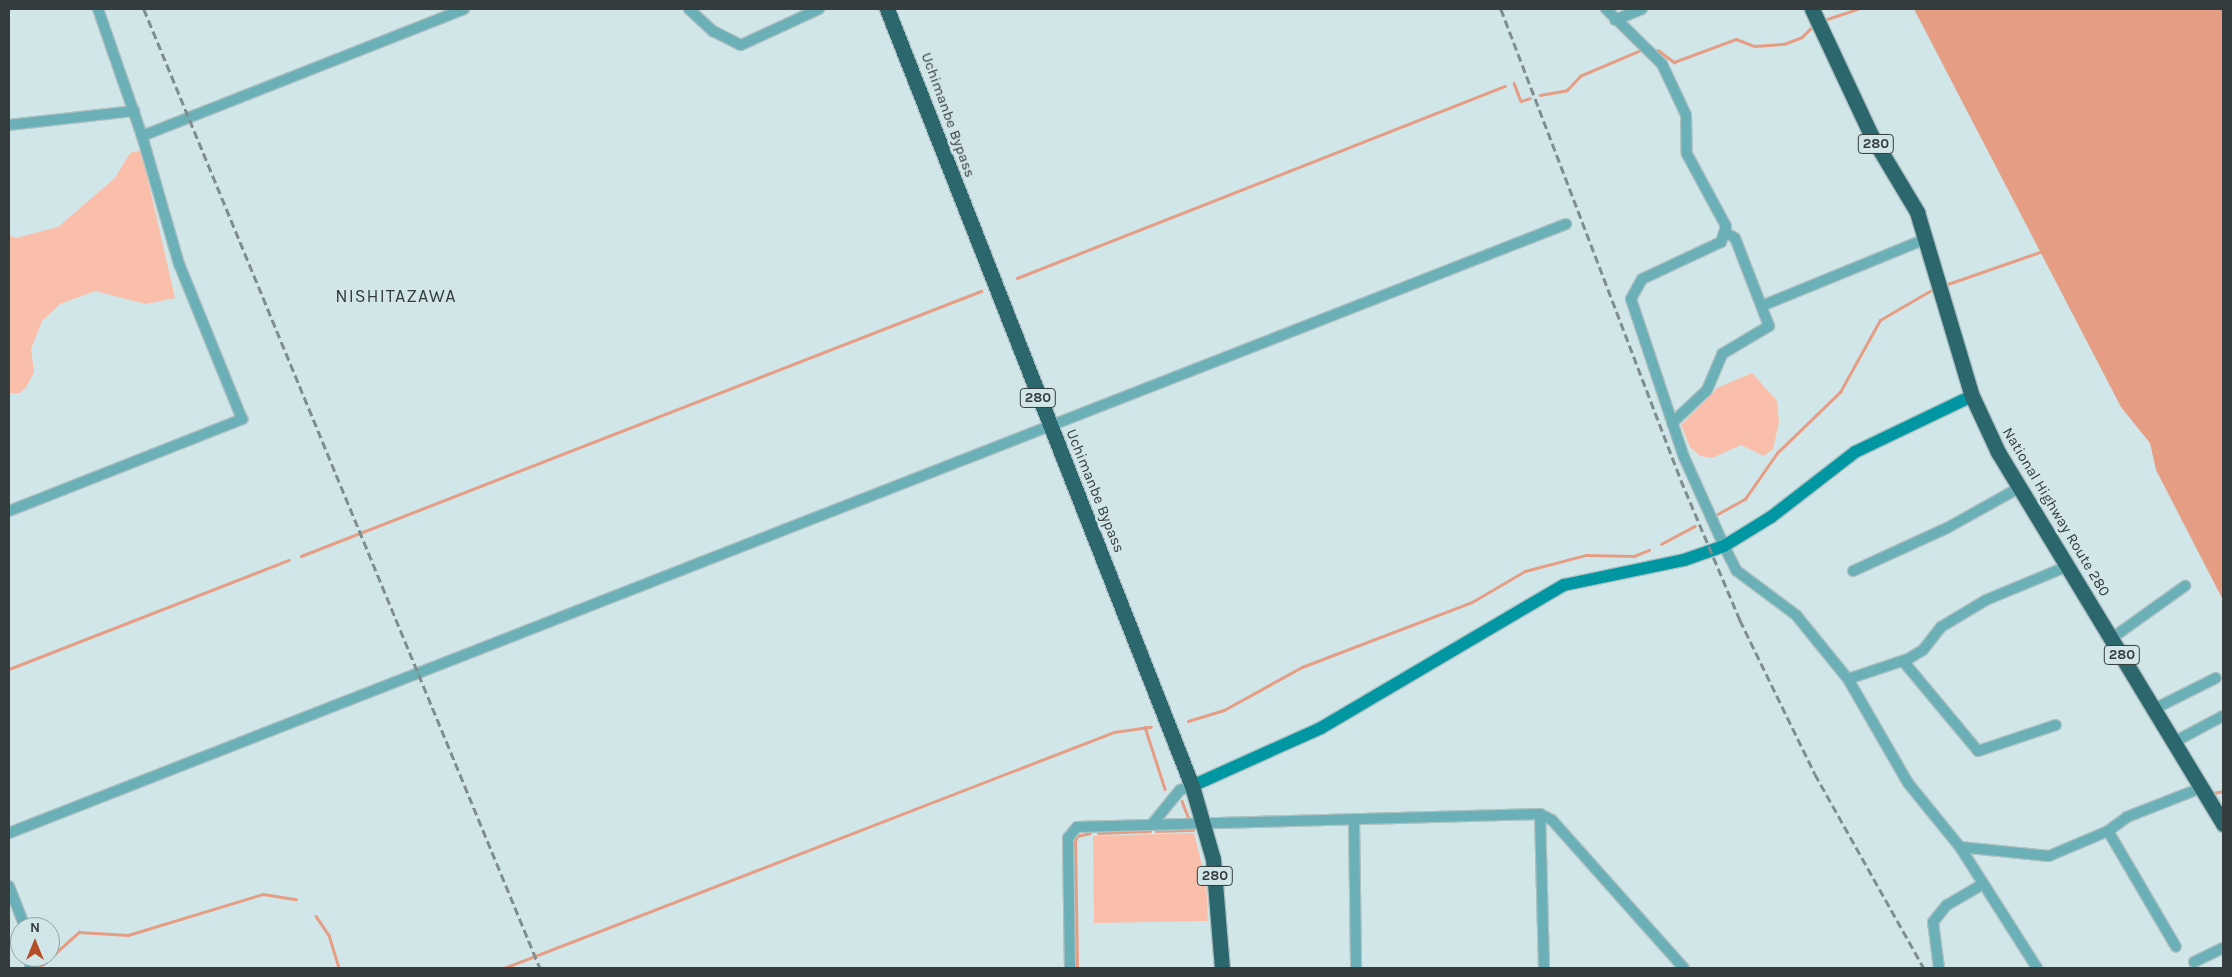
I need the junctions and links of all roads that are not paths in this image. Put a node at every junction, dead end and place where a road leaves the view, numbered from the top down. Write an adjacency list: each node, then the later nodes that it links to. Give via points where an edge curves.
1 (98, 9): 10 (street)
2 (464, 9): 12 (street)
3 (689, 9): 4 (street, via 713,31 741,45)
4 (819, 9)
5 (887, 9): 19 (highway, Uchimanbe Bypass / 280)
6 (1606, 9): 9 (street)
7 (1642, 9): 9 (street)
8 (1812, 9): 15 (highway, National Highway Route 280 / 280, via 1871,136 1917,212)
9 (1615, 20): 14 (street, via 1662,64 1686,115 1687,154 1724,219)
10 (134, 111): 11 (street); 12 (street)
11 (9, 125)
12 (142, 136): 21 (street, via 179,264 242,419)
13 (1566, 224): 19 (street)
14 (1726, 233): 16 (street, via 1735,238); 18 (street, via 1713,248 1642,279 1632,293 1631,308)
15 (1926, 239): 16 (street); 17 (highway, National Highway Route 280 / 280)
16 (1764, 305): 18 (street, via 1768,330 1722,354 1707,390)
17 (1972, 396): 20 (highway, National Highway Route 280 / 280); 22 (street, via 1855,452 1771,517)
18 (1672, 423): 22 (street)
19 (1050, 426): 34 (highway, Uchimanbe Bypass / 280); 42 (street)
20 (2019, 488): 23 (highway, National Highway Route 280 / 280); 24 (street, via 1948,528)
21 (9, 511)
22 (1724, 546): 29 (street, via 1737,571 1796,615); 34 (street, via 1684,560 1564,585 1321,728)
23 (2068, 566): 26 (highway, National Highway Route 280 / 280); 27 (street, via 1986,600 1941,627 1923,650)
24 (1853, 571)
25 (2185, 586): 26 (street)
26 (2112, 638): 30 (highway, National Highway Route 280 / 280)
27 (1903, 661): 29 (street); 32 (street, via 1978,751)
28 (2216, 678): 30 (street)
29 (1848, 679): 43 (street, via 1908,783)
30 (2154, 709): 33 (highway, National Highway Route 280 / 280)
31 (2223, 716): 33 (street)
32 (2056, 726)
33 (2174, 742): 35 (highway, National Highway Route 280 / 280)
34 (1192, 786): 38 (highway, Uchimanbe Bypass / 280); 39 (street, via 1180,790)
35 (2201, 788): 40 (highway, National Highway Route 280 / 280); 41 (street, via 2127,817)
36 (1540, 814): 37 (street); 53 (street); 54 (street, via 1552,820)
37 (1354, 819): 38 (street); 52 (street)
38 (1204, 822): 39 (street); 51 (highway, Uchimanbe Bypass / 280, via 1218,893)
39 (1153, 823): 50 (street, via 1072,830 1068,838)
40 (2223, 824)
41 (2108, 831): 43 (street, via 2048,856); 47 (street)
42 (9, 832)
43 (1960, 847): 44 (street)
44 (1983, 884): 55 (street, via 1937,914 1933,922); 56 (street)
45 (9, 886): 46 (street)
46 (21, 917)
47 (2176, 947)
48 (2223, 948): 49 (street)
49 (2194, 962)
50 (1070, 968)
51 (1222, 968)
52 (1356, 968)
53 (1544, 968)
54 (1684, 968)
55 (1939, 968)
56 (2037, 968)

